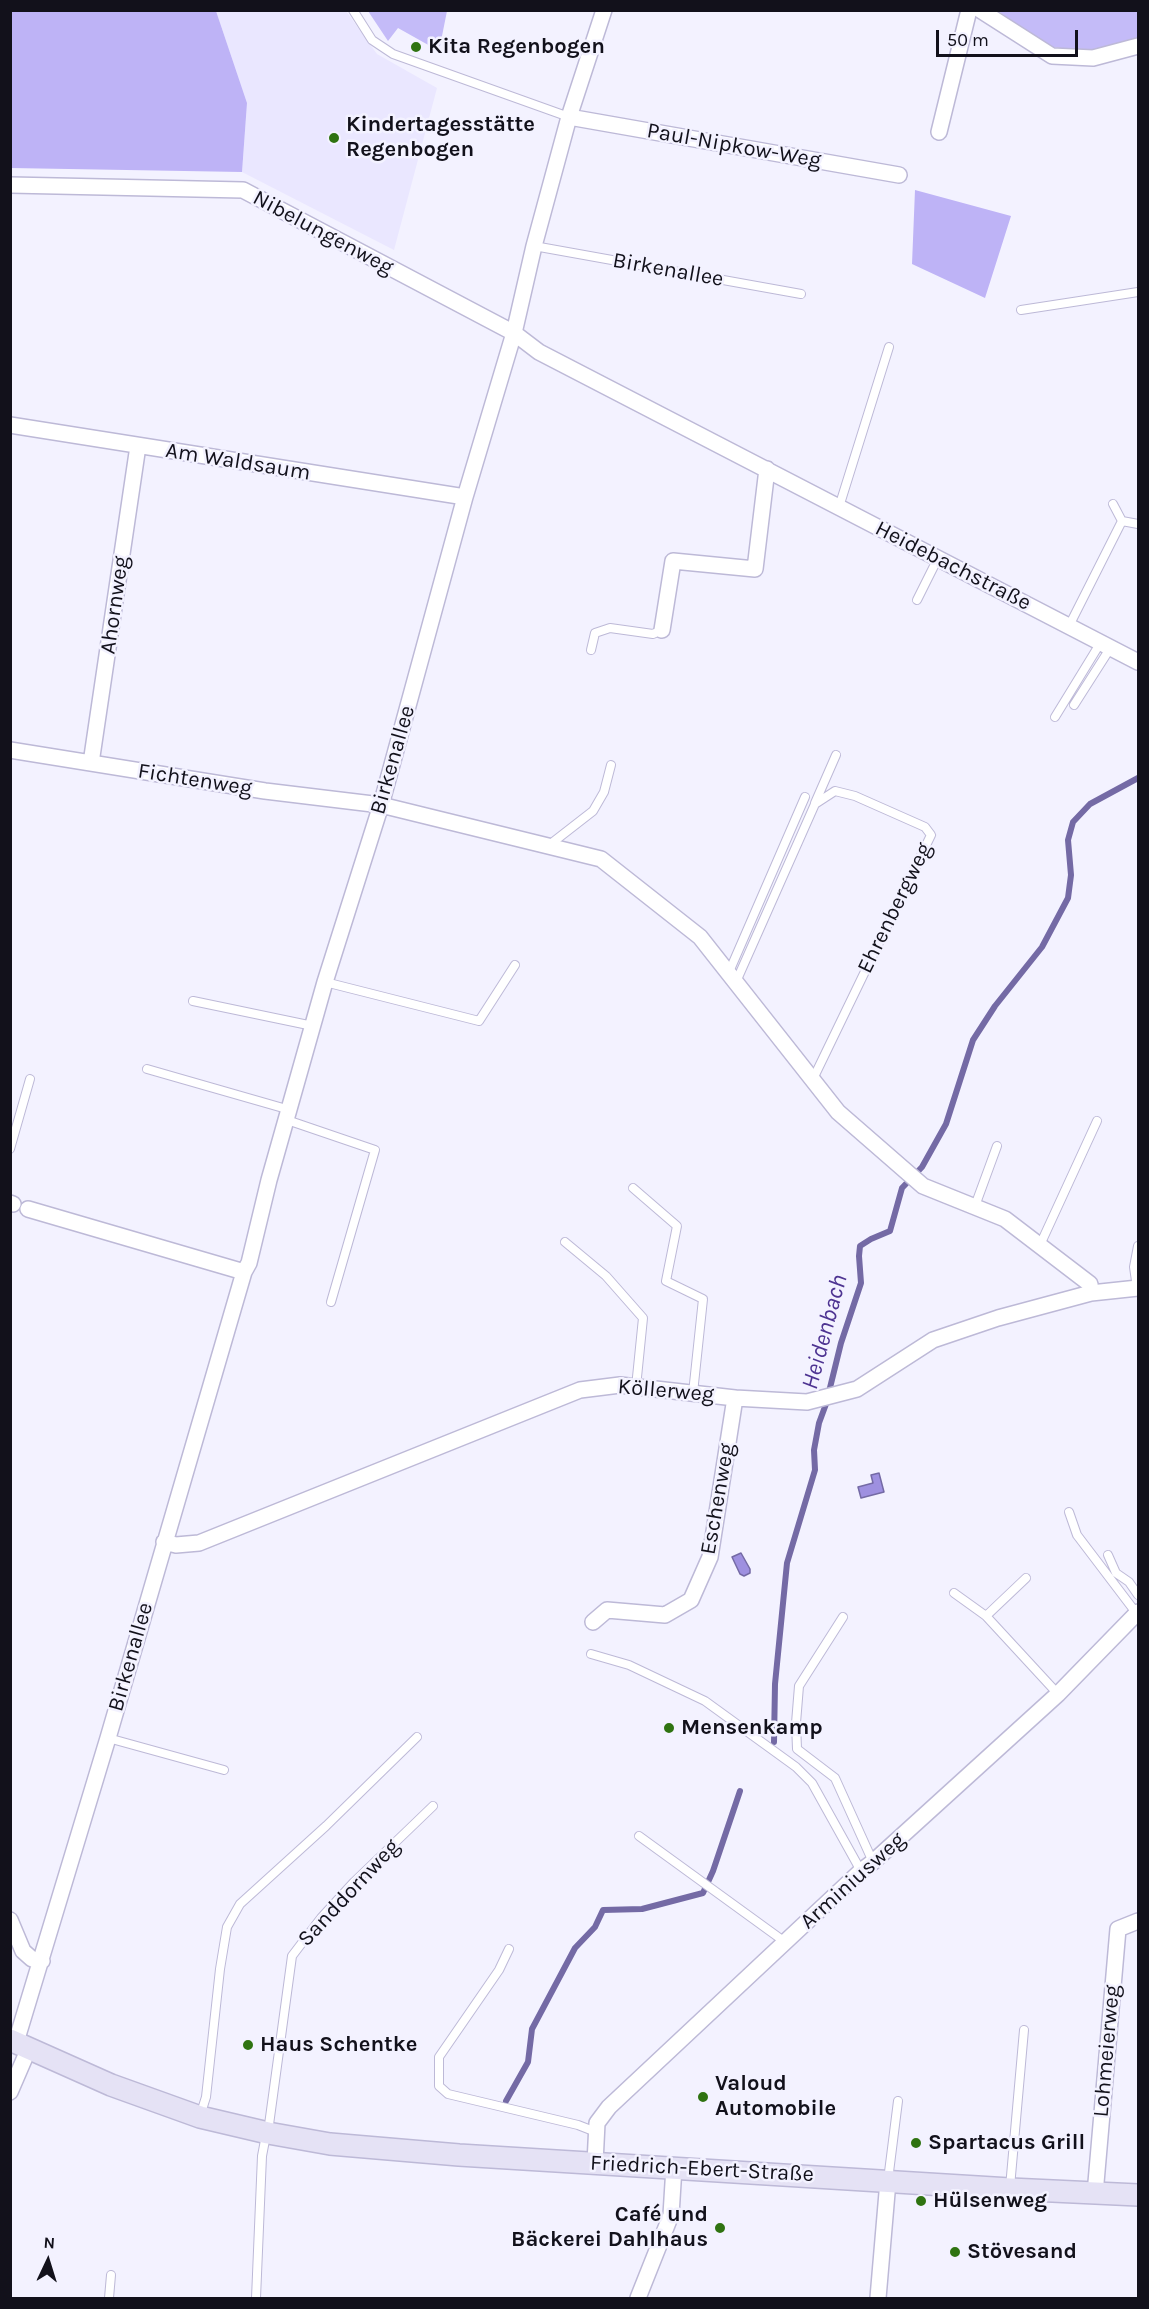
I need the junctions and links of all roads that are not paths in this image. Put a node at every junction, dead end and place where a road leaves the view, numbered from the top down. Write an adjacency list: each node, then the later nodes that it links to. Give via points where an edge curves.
1 (353, 10): 6 (lane, via 372,40 393,54)
2 (604, 10): 6 (street, Birkenallee)
3 (969, 10): 7 (street)
4 (980, 10): 5 (street, via 1052,56 1093,58)
5 (1138, 46)
6 (569, 117): 8 (street, Paul-Nipkow-Weg); 10 (street, Birkenallee)
7 (939, 132)
8 (899, 175)
9 (10, 185): 14 (street, Nibelungenweg, via 243,190)
10 (534, 246): 12 (lane, Birkenallee); 14 (street, Birkenallee)
11 (1138, 292): 13 (lane)
12 (801, 294)
13 (1021, 310)
14 (514, 333): 18 (street, Heidebachstraße, via 539,352); 19 (street, Birkenallee)
15 (889, 348): 21 (lane)
16 (10, 425): 17 (street, Am Waldsaum)
17 (138, 447): 19 (street, Am Waldsaum); 35 (street, Ahornweg)
18 (767, 469): 21 (street, Heidebachstraße); 27 (street, via 755,569 673,561)
19 (465, 497): 39 (street, Birkenallee)
20 (1113, 504): 22 (lane)
21 (838, 507): 24 (street, Heidebachstraße)
22 (1122, 521): 23 (lane); 26 (lane)
23 (1138, 524)
24 (938, 558): 25 (lane); 26 (street, Heidebachstraße)
25 (917, 600)
26 (1069, 626): 28 (street, Heidebachstraße)
27 (662, 630): 29 (lane, via 652,634 610,628 596,633)
28 (1106, 645): 30 (street, Heidebachstraße); 31 (lane); 32 (lane)
29 (591, 650)
30 (1138, 662)
31 (1074, 705)
32 (1055, 717)
33 (10, 750): 35 (street, Fichtenweg)
34 (836, 755): 38 (lane)
35 (92, 763): 39 (street, Fichtenweg)
36 (611, 765): 40 (lane, via 604,792 593,811)
37 (805, 797): 42 (lane)
38 (815, 804): 42 (lane); 48 (lane, Ehrenbergweg, via 835,791 855,796 925,827 931,835)
39 (381, 805): 40 (street); 43 (street, Birkenallee)
40 (548, 846): 42 (street, via 601,859 700,936)
41 (514, 965): 43 (lane, via 479,1021)
42 (732, 978): 48 (street)
43 (326, 981): 45 (street, Birkenallee)
44 (193, 1001): 45 (lane)
45 (313, 1026): 49 (street, Birkenallee)
46 (147, 1069): 49 (lane)
47 (30, 1079): 52 (lane)
48 (812, 1081): 54 (street, via 838,1112 923,1186)
49 (288, 1115): 59 (street, Birkenallee); 62 (lane, via 375,1150)
50 (1097, 1121): 57 (lane)
51 (998, 1146): 54 (lane)
52 (10, 1149)
53 (633, 1188): 64 (lane, via 677,1226 666,1281 703,1299)
54 (975, 1206): 57 (street, via 1005,1219)
55 (28, 1209): 59 (street)
56 (565, 1242): 63 (lane, via 606,1276 643,1318)
57 (1040, 1245): 61 (street, via 1090,1284)
58 (1138, 1246): 60 (lane, via 1134,1267)
59 (244, 1272): 67 (street, Birkenallee)
60 (1138, 1288): 61 (street, Köllerweg)
61 (1091, 1293): 65 (street, Köllerweg, via 933,1340 857,1389 807,1402)
62 (331, 1302)
63 (636, 1387): 64 (street, Köllerweg); 67 (street, Köllerweg, via 620,1384 580,1390 199,1543)
64 (693, 1393): 65 (street, Köllerweg)
65 (735, 1398): 75 (street, Eschenweg, via 710,1557 691,1599 665,1615 607,1610)
66 (1069, 1512): 72 (lane, via 1077,1535)
67 (164, 1542): 79 (street, Birkenallee)
68 (1107, 1555): 71 (lane, via 1116,1573)
69 (1026, 1578): 73 (lane)
70 (954, 1593): 73 (lane)
71 (1138, 1595)
72 (1138, 1613): 77 (street, Arminiusweg)
73 (986, 1616): 77 (lane)
74 (843, 1617): 83 (lane, via 799,1686 797,1749 835,1778)
75 (593, 1622)
76 (591, 1654): 83 (lane, via 629,1665 705,1701 796,1767 812,1783)
77 (1058, 1694): 83 (street, Arminiusweg)
78 (417, 1737): 94 (lane, via 240,1904 227,1927 219,1969 206,2097)
79 (108, 1738): 80 (lane); 88 (street, Birkenallee)
80 (224, 1770)
81 (432, 1806): 96 (lane, Sanddornweg, via 354,1882 292,1956)
82 (639, 1836): 86 (lane)
83 (867, 1867): 86 (street, Arminiusweg)
84 (10, 1920): 88 (street, via 23,1951)
85 (1138, 1921): 101 (street, Lohmeierweg, via 1118,1929)
86 (785, 1942): 95 (street, Arminiusweg, via 609,2107 597,2123)
87 (509, 1949): 95 (lane, Friedrich-Ebert-Straße, via 500,1970 439,2057 439,2086 448,2094)
88 (42, 1961): 90 (street, Birkenallee)
89 (1024, 2030): 100 (lane)
90 (18, 2043): 91 (street, Birkenallee); 94 (main road, Friedrich-Ebert-Straße, via 111,2085)
91 (15, 2070): 92 (street, Birkenallee)
92 (10, 2092)
93 (898, 2101): 99 (lane)
94 (200, 2117): 96 (main road, Friedrich-Ebert-Straße)
95 (596, 2132): 97 (street, Arminiusweg)
96 (267, 2133): 97 (main road, Friedrich-Ebert-Straße, via 380,2149); 105 (lane, via 262,2156)
97 (595, 2163): 98 (main road, Friedrich-Ebert-Straße)
98 (674, 2167): 99 (main road, Friedrich-Ebert-Straße); 106 (street, via 671,2215)
99 (888, 2181): 100 (main road, Friedrich-Ebert-Straße); 107 (street)
100 (1010, 2189): 101 (main road, Friedrich-Ebert-Straße)
101 (1095, 2194): 102 (main road, Friedrich-Ebert-Straße)
102 (1138, 2195)
103 (111, 2275): 104 (lane)
104 (109, 2298)
105 (256, 2298)
106 (638, 2298)
107 (878, 2298)

